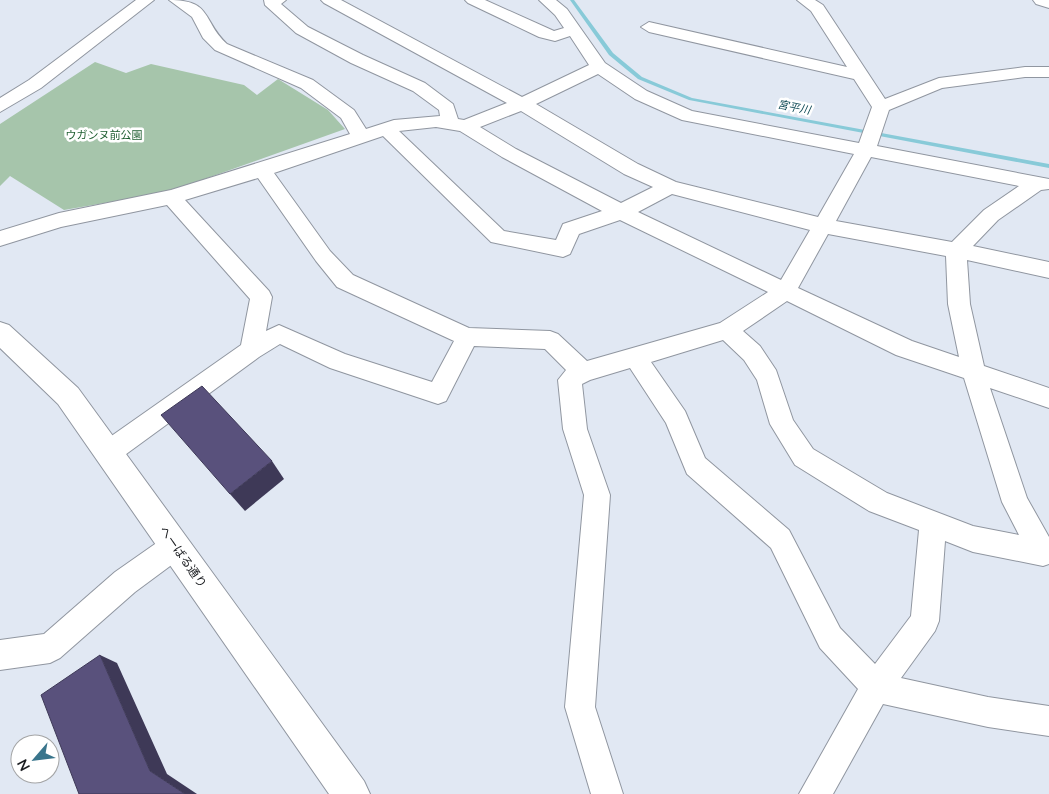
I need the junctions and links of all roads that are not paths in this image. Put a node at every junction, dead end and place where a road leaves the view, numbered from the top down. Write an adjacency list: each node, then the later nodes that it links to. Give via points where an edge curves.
1 (146, 0): 16 (street, via 35,84)
2 (177, 0): 20 (street, via 199,14 211,38 221,47 307,84 348,114)
3 (278, 0): 18 (street, via 270,2 302,30 419,87 447,108)
4 (329, 0): 15 (street)
5 (474, 0): 11 (street, via 545,34 555,36)
6 (547, 0): 11 (street, via 561,12)
7 (804, 0): 14 (street, via 817,8)
8 (1042, 0): 9 (main road)
9 (1049, 3)
10 (649, 27): 14 (street)
11 (573, 30): 12 (street)
12 (599, 67): 15 (street); 21 (street, via 641,94 688,116)
13 (1049, 72): 17 (street, via 939,83)
14 (860, 75): 17 (street)
15 (522, 104): 18 (street); 24 (street, via 631,169)
16 (0, 106)
17 (881, 107): 21 (street)
18 (457, 125): 19 (street, via 436,121); 26 (street)
19 (385, 128): 20 (street); 26 (street, via 498,237 563,249 570,229)
20 (361, 137): 22 (street)
21 (870, 139): 23 (street); 27 (street)
22 (262, 170): 25 (street); 34 (street, via 323,256 345,281)
23 (1043, 184): 29 (street, via 991,215)
24 (670, 187): 26 (street); 27 (street)
25 (171, 197): 28 (street, via 59,220); 35 (street, via 261,297)
26 (621, 212): 31 (street)
27 (824, 226): 29 (street); 31 (street)
28 (0, 239)
29 (956, 250): 30 (street); 38 (street, via 959,304)
30 (1049, 270)
31 (785, 292): 32 (street); 38 (street, via 904,348)
32 (727, 330): 36 (street); 41 (street, via 752,353 768,377 782,424 804,457 878,502)
33 (0, 332): 40 (main road, へーばる通り, via 68,396)
34 (466, 337): 35 (street, via 438,394 338,361 279,334); 37 (street, via 550,340)
35 (252, 350): 40 (street)
36 (635, 357): 37 (street); 44 (street, via 676,418 696,466 780,539 830,638)
37 (584, 372): 47 (street, via 570,380 575,429 597,495 580,707)
38 (974, 373): 39 (street); 41 (street, via 1015,502 1043,552 973,539)
39 (1049, 398)
40 (109, 452): 42 (main road, へーばる通り)
41 (933, 524): 44 (street, via 925,620)
42 (175, 546): 43 (street, via 125,582 50,648); 46 (main road, へーばる通り)
43 (0, 655)
44 (876, 686): 45 (street, via 988,712); 48 (street)
45 (1049, 721)
46 (351, 794)
47 (607, 794)
48 (815, 794)

